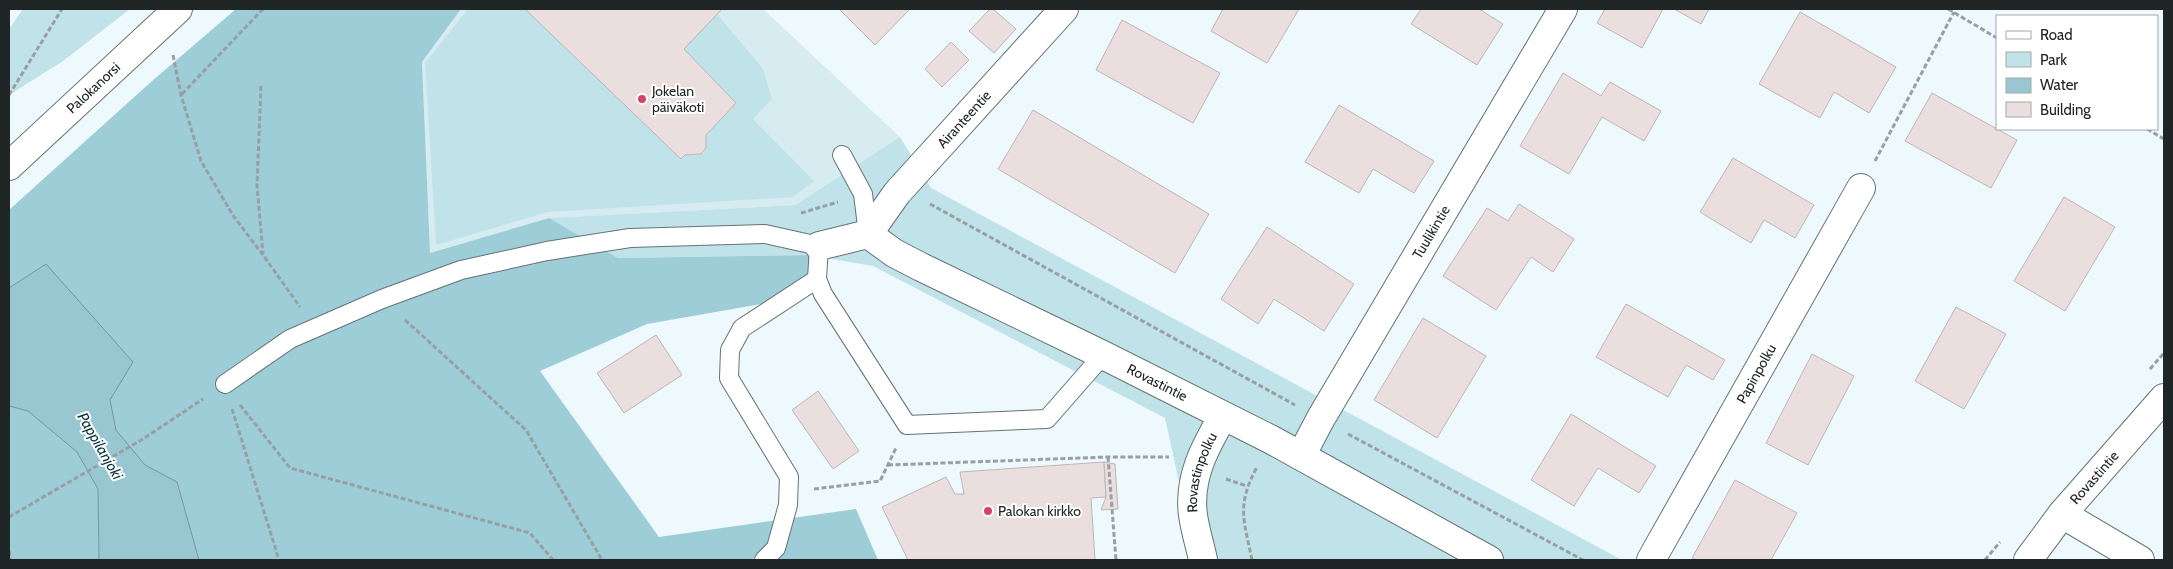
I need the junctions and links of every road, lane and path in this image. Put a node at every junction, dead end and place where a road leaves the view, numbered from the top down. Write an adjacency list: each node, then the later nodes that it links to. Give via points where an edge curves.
1 (62, 9): 11 (path)
2 (178, 9): 16 (street, Palokanorsi)
3 (263, 9): 12 (path)
4 (1064, 9): 18 (street, Airanteentie)
5 (1564, 9): 30 (street, Tuulikintie)
6 (1948, 9): 7 (path)
7 (1954, 12): 8 (path); 17 (path)
8 (1996, 37)
9 (172, 55): 12 (path)
10 (261, 86): 21 (path, via 257,185)
11 (9, 95)
12 (181, 95): 21 (path, via 202,161 234,217)
13 (2149, 130): 14 (path)
14 (2164, 139)
15 (842, 155): 19 (lane, via 863,194)
16 (9, 166)
17 (1860, 188): 52 (street, Papinpolku)
18 (897, 193): 19 (street, Airanteentie); 28 (path, via 926,202)
19 (868, 234): 20 (street); 25 (street, Rovastintie, via 921,267)
20 (819, 246): 22 (lane); 23 (lane, via 766,234 630,238 547,251 461,270)
21 (264, 255): 24 (path)
22 (817, 279): 31 (lane, via 823,294); 46 (lane, via 742,328 730,350 729,378 789,477 788,505 776,548)
23 (382, 299): 24 (lane); 45 (path, via 526,430)
24 (315, 328): 26 (lane, via 290,339)
25 (1103, 355): 29 (street, Rovastintie); 31 (lane, via 1047,420)
26 (225, 384): 40 (path, via 143,439); 43 (path); 44 (path, via 290,468 530,533)
27 (2164, 398): 39 (street, Rovastintie)
28 (1293, 404): 30 (path); 32 (path)
29 (1223, 416): 32 (street, Rovastintie); 36 (street, Rovastinpolku)
30 (1321, 418): 33 (street, Tuulikintie); 51 (path)
31 (906, 425): 35 (path)
32 (1272, 440): 33 (street, Rovastintie); 37 (path)
33 (1301, 456): 50 (street, Rovastintie)
34 (1108, 457): 35 (path); 36 (path, via 1168,456); 47 (path)
35 (888, 465): 38 (path, via 880,481)
36 (1196, 469): 37 (path); 48 (street, Rovastinpolku, via 1192,491 1193,514)
37 (1247, 486): 49 (path, via 1242,507)
38 (806, 490)
39 (2062, 514): 53 (street, Rovastintie); 54 (street)
40 (9, 517)
41 (9, 551): 42 (path)
42 (11, 560)
43 (279, 560)
44 (553, 560)
45 (602, 560)
46 (764, 560)
47 (1116, 560)
48 (1203, 560)
49 (1252, 560)
50 (1489, 560)
51 (1583, 560)
52 (1651, 560)
53 (2028, 560)
54 (2140, 560)

